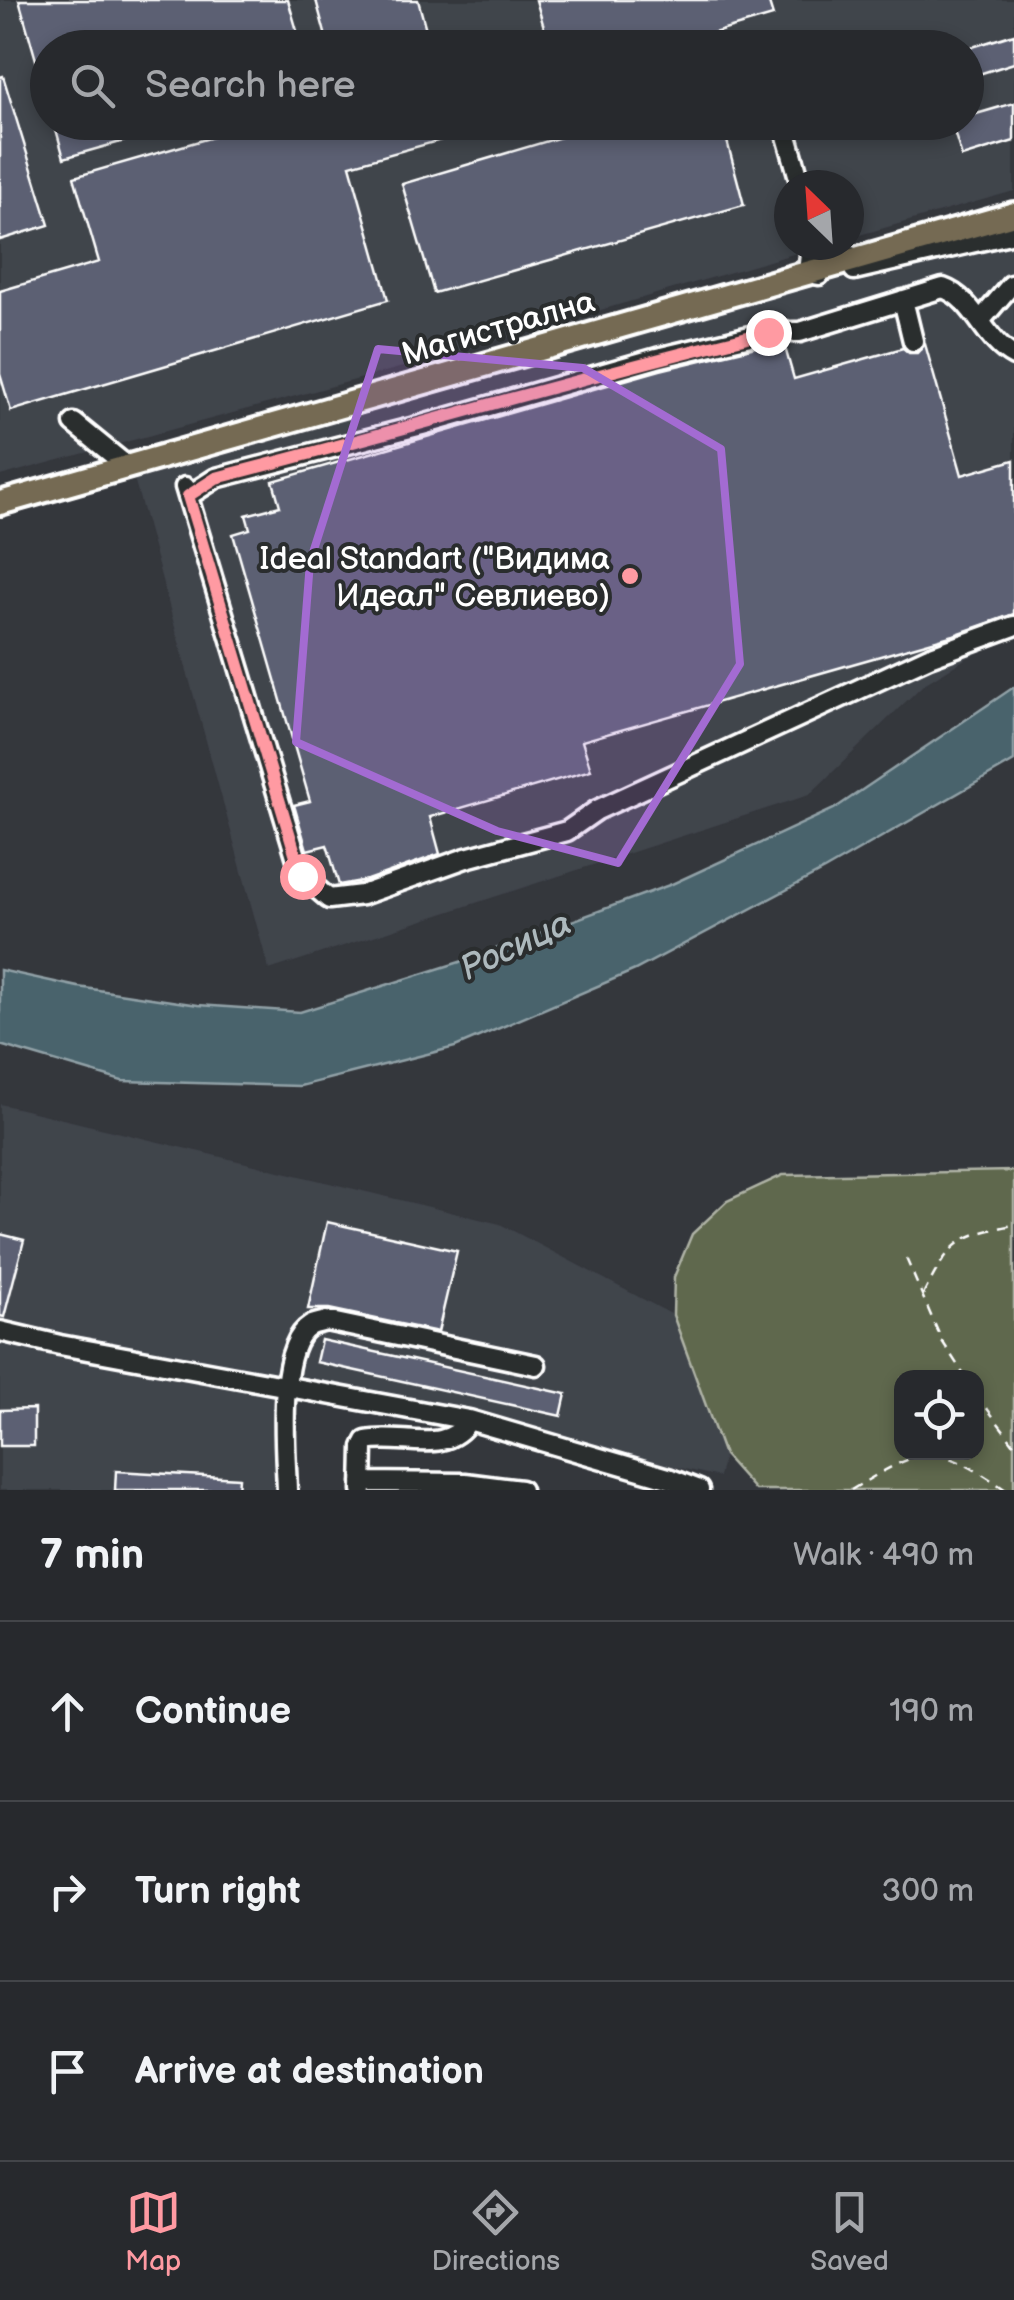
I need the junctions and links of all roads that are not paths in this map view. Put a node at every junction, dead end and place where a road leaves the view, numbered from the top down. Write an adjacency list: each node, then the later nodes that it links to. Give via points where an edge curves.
1 (788, 140): 2 (street)
2 (796, 170)
3 (1014, 214): 5 (main road, Магистрална)
4 (1014, 233): 8 (street, via 826,277)
5 (864, 256)
6 (809, 260): 8 (street)
7 (849, 260): 8 (main road, Магистрална)
8 (808, 272): 15 (main road, Магистрална)
9 (1011, 285): 11 (street)
10 (904, 300): 11 (street, via 943,288 958,293); 12 (street); 17 (street, via 800,332 768,332 657,358 186,491 302,876 330,900 362,895 567,831 597,810 929,657)
11 (980, 321): 13 (street)
12 (914, 340)
13 (1014, 356)
14 (74, 424): 15 (street)
15 (128, 467): 16 (main road, Магистрална)
16 (0, 503)
17 (1014, 626)
18 (0, 1331): 20 (street)
19 (536, 1365): 20 (street, via 326,1322 309,1326 299,1339)
20 (284, 1384): 21 (street); 23 (street)
21 (469, 1420): 22 (street, via 445,1441 366,1441); 25 (street)
22 (362, 1486): 24 (street, via 465,1483)
23 (287, 1490)
24 (520, 1490)
25 (699, 1490)

